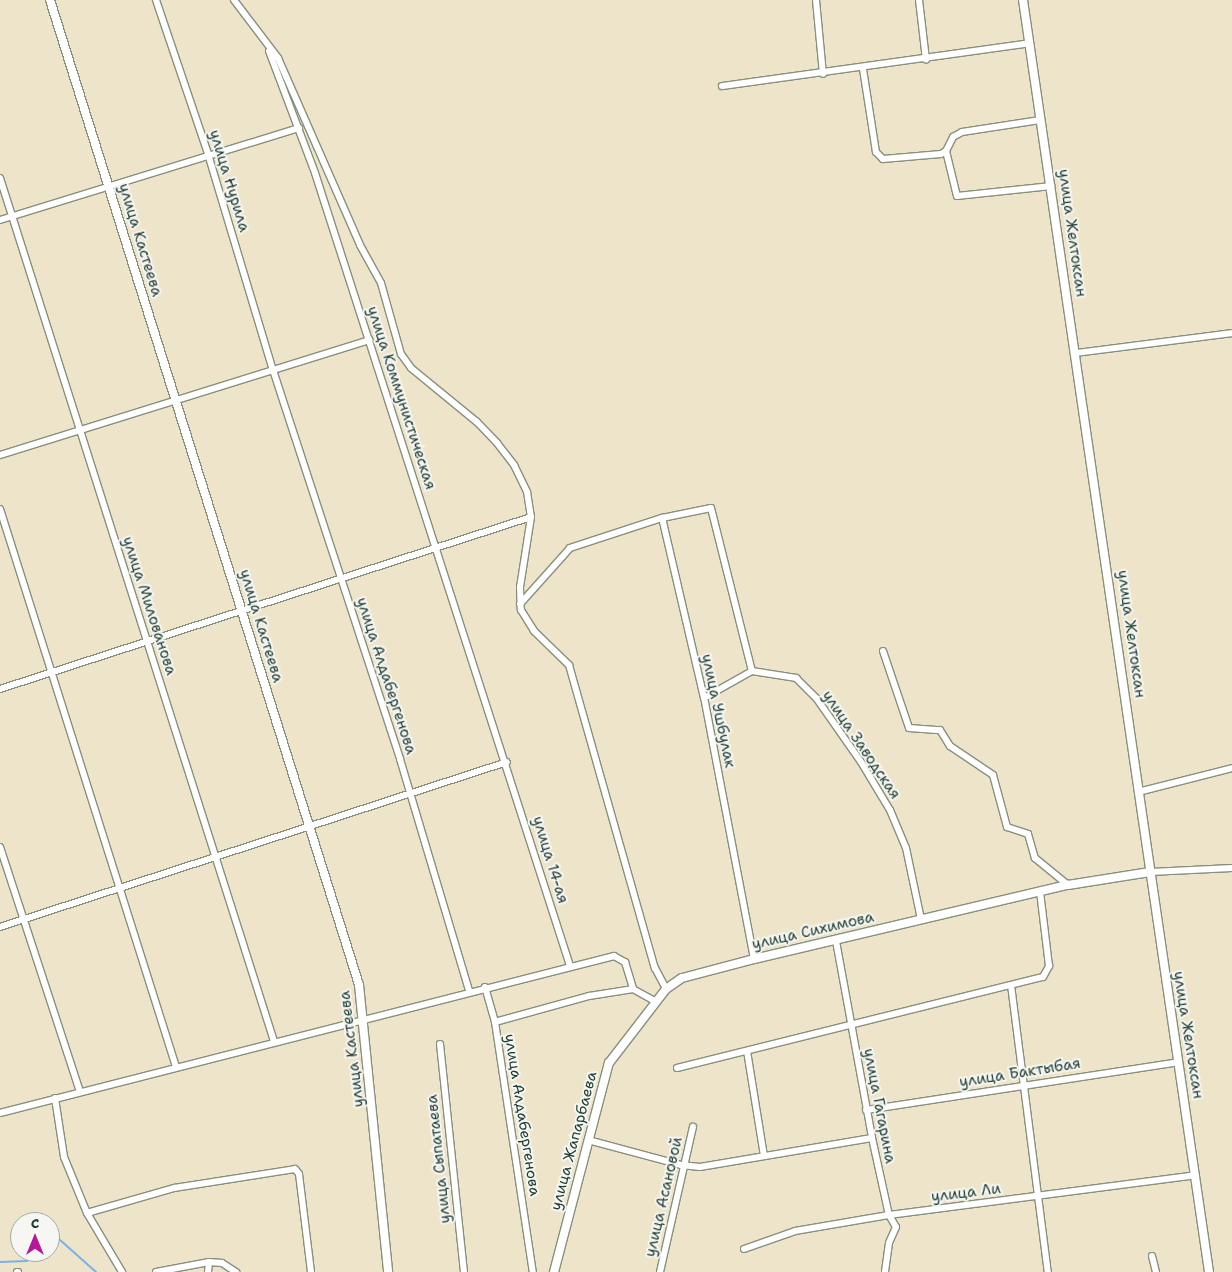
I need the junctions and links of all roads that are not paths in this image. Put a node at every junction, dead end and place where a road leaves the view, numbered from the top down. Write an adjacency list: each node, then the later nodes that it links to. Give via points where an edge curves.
1 (50, 0): 18 (street, улица Кастеева)
2 (156, 0): 16 (street, улица Нурила)
3 (234, 0): 7 (street)
4 (816, 0): 11 (street)
5 (919, 0): 9 (street)
6 (1023, 0): 8 (street, улица Желтоксан)
7 (266, 44): 14 (street, улица Коммунистическая); 30 (street, via 278,58 360,245 381,283 400,354 411,368 477,422 497,443 514,465 527,492)
8 (1030, 44): 9 (street); 13 (street, улица Желтоксан)
9 (926, 60): 10 (street)
10 (863, 69): 11 (street); 15 (street, via 879,156 883,159)
11 (823, 74): 12 (street)
12 (722, 86)
13 (1040, 120): 15 (street, via 962,132 953,137); 19 (street, улица Желтоксан)
14 (299, 128): 16 (street); 23 (street, улица Коммунистическая)
15 (946, 151): 19 (street, via 957,196)
16 (208, 154): 18 (street); 25 (street, улица Нурила)
17 (0, 178): 20 (street, улица Милованова)
18 (108, 185): 20 (street); 26 (street, улица Кастеева)
19 (1051, 186): 24 (street, улица Желтоксан)
20 (12, 216): 21 (street); 27 (street, улица Милованова)
21 (0, 220)
22 (1232, 333): 24 (street)
23 (370, 340): 25 (street); 32 (street, улица Коммунистическая)
24 (1076, 353): 44 (street, улица Желтоксан)
25 (273, 370): 26 (street); 33 (street, улица Алдабергенова)
26 (175, 401): 27 (street); 35 (street, улица Кастеева)
27 (80, 430): 28 (street); 36 (street, улица Милованова)
28 (0, 455)
29 (0, 509): 39 (street)
30 (531, 517): 32 (street); 34 (street)
31 (662, 518): 34 (street, via 570,548); 38 (street, via 711,508); 41 (street, улица Ушбулак)
32 (437, 549): 33 (street); 42 (street, улица Коммунистическая)
33 (341, 579): 35 (street); 45 (street, улица Алдабергенова)
34 (520, 604): 63 (street, via 534,631 569,665 655,968)
35 (243, 610): 36 (street); 46 (street, улица Кастеева)
36 (147, 641): 39 (street); 48 (street, улица Милованова)
37 (883, 651): 51 (street, via 909,728 940,730 950,746 993,775 1007,827 1028,834 1035,858)
38 (752, 671): 41 (street); 55 (street, улица Заводская, via 796,678 818,699 861,762 890,810 906,848)
39 (50, 672): 40 (street); 52 (street)
40 (0, 689)
41 (704, 698): 58 (street, улица Ушбулак)
42 (507, 762): 45 (street); 59 (street, улица 14-ая)
43 (1232, 768): 44 (street)
44 (1138, 792): 50 (street, улица Желтоксан)
45 (410, 793): 46 (street); 64 (street, улица Алдабергенова)
46 (309, 826): 48 (street); 66 (street, улица Кастеева, via 359,985)
47 (0, 847): 54 (street)
48 (215, 857): 52 (street); 69 (street, улица Милованова)
49 (1232, 868): 50 (street)
50 (1150, 872): 51 (street, улица Сихимова); 72 (street, улица Желтоксан)
51 (1068, 885): 53 (street, улица Сихимова)
52 (120, 888): 54 (street); 73 (street)
53 (1040, 892): 55 (street, улица Сихимова); 60 (street, via 1048,973)
54 (24, 920): 56 (street); 76 (street)
55 (921, 920): 57 (street, улица Сихимова)
56 (0, 927)
57 (836, 941): 58 (street, улица Сихимова); 68 (street, улица Гагарина)
58 (754, 959): 63 (street, улица Сихимова, via 682,978)
59 (570, 966): 61 (street); 62 (street, via 614,956 625,962)
60 (1011, 985): 68 (street); 75 (street)
61 (485, 987): 64 (street); 67 (street, улица Алдабергенова)
62 (632, 989): 65 (street); 67 (street, via 589,996)
63 (666, 989): 65 (street, улица Сихимова)
64 (469, 991): 66 (street)
65 (655, 1001): 82 (street, улица Жапарбаева, via 609,1063)
66 (365, 1019): 69 (street); 97 (street, улица Кастеева)
67 (495, 1022): 99 (street, улица Алдабергенова)
68 (851, 1027): 71 (street); 78 (street, улица Гагарина)
69 (274, 1041): 73 (street)
70 (440, 1044): 98 (street, улица Сыпатаева)
71 (747, 1051): 74 (street); 83 (street)
72 (1178, 1062): 75 (street, улица Бактыбая); 85 (street, улица Желтоксан)
73 (176, 1067): 76 (street)
74 (677, 1068)
75 (1025, 1084): 78 (street, улица Бактыбая); 86 (street)
76 (80, 1092): 77 (street)
77 (55, 1098): 79 (street); 87 (street, via 64,1156)
78 (866, 1110): 81 (street, улица Гагарина)
79 (0, 1113)
80 (693, 1127): 84 (street, улица Асановой)
81 (872, 1138): 83 (street); 88 (street, улица Гагарина)
82 (588, 1140): 84 (street); 100 (street, улица Жапарбаева)
83 (764, 1156): 84 (street, via 700,1167)
84 (683, 1166): 101 (street, улица Асановой)
85 (1195, 1175): 86 (street, улица Ли); 105 (street, улица Желтоксан)
86 (1040, 1197): 88 (street, улица Ли); 103 (street)
87 (87, 1212): 92 (street); 96 (street, via 184,1187 289,1168 298,1174)
88 (889, 1215): 89 (street, улица Ли, via 795,1231); 102 (street, улица Гагарина, via 896,1232 889,1243)
89 (744, 1249)
90 (1152, 1256): 104 (street)
91 (209, 1262): 93 (street); 94 (street); 95 (street, via 222,1263)
92 (122, 1272)
93 (156, 1272)
94 (208, 1272)
95 (236, 1272)
96 (311, 1272)
97 (388, 1272)
98 (464, 1272)
99 (533, 1272)
100 (554, 1272)
101 (660, 1272)
102 (885, 1272)
103 (1048, 1272)
104 (1156, 1272)
105 (1209, 1272)

